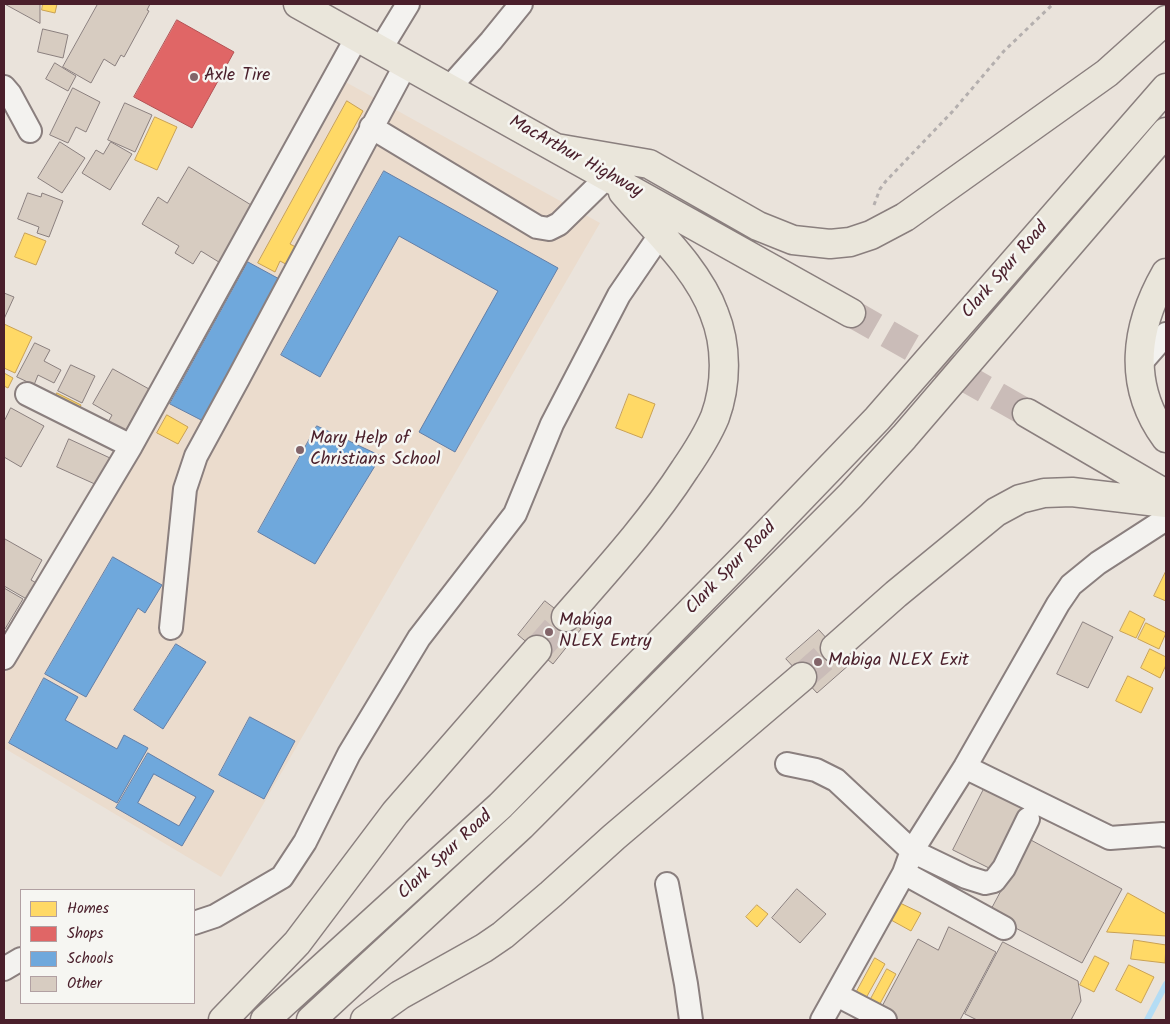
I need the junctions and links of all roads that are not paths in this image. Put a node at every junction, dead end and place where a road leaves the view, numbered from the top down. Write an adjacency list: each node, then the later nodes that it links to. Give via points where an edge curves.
1 (298, 4): 5 (highway, MacArthur Highway)
2 (408, 4): 5 (street)
3 (521, 4): 8 (street)
4 (1166, 20): 13 (highway, via 1107,73 906,217 871,236 850,242 830,244 793,240 758,226 649,164)
5 (368, 43): 6 (highway, MacArthur Highway); 23 (street)
6 (406, 64): 8 (highway, MacArthur Highway); 10 (street)
7 (4, 87): 11 (street)
8 (449, 88): 13 (highway, MacArthur Highway)
9 (1166, 88): 46 (highway, Clark Spur Road, via 877,419 752,549 500,806)
10 (371, 127): 14 (street, via 537,226 549,229 559,224); 28 (street, via 196,456 185,489)
11 (30, 131)
12 (1166, 132): 47 (highway, Clark Spur Road, via 851,495 521,826)
13 (556, 148): 14 (highway, MacArthur Highway)
14 (608, 176): 15 (highway); 17 (highway, MacArthur Highway)
15 (660, 235): 27 (highway, via 699,283 714,312 724,364 721,392 701,444 675,485); 40 (street, via 619,295 552,424 515,514 419,638 349,754 305,842 282,877 215,916)
16 (1166, 273): 19 (highway, via 1144,321)
17 (851, 313)
18 (1166, 334): 19 (street)
19 (1139, 365): 22 (highway, via 1148,407)
20 (27, 394): 23 (street)
21 (1027, 413): 24 (highway)
22 (1166, 438)
23 (130, 446): 31 (street)
24 (1166, 494)
25 (1166, 503): 29 (highway, via 1072,492 1020,499 996,512)
26 (1166, 519): 34 (street, via 1098,563 1071,585)
27 (566, 617)
28 (170, 628)
29 (835, 648)
30 (537, 650): 45 (highway, via 395,812 297,943)
31 (4, 658)
32 (802, 677): 48 (highway, via 510,929 484,948 400,995)
33 (787, 764): 37 (street, via 816,770 836,780)
34 (966, 767): 36 (street, via 1110,838); 37 (street)
35 (1028, 819): 37 (street, via 1004,868 994,880 985,883)
36 (1165, 833)
37 (912, 851): 38 (street)
38 (904, 873): 41 (street); 44 (street)
39 (668, 884): 49 (street)
40 (195, 923)
41 (1004, 928)
42 (20, 960): 43 (street)
43 (4, 969)
44 (837, 995): 50 (street); 51 (street)
45 (222, 1020)
46 (265, 1020)
47 (311, 1020)
48 (365, 1020)
49 (691, 1020)
50 (822, 1020)
51 (885, 1020)

